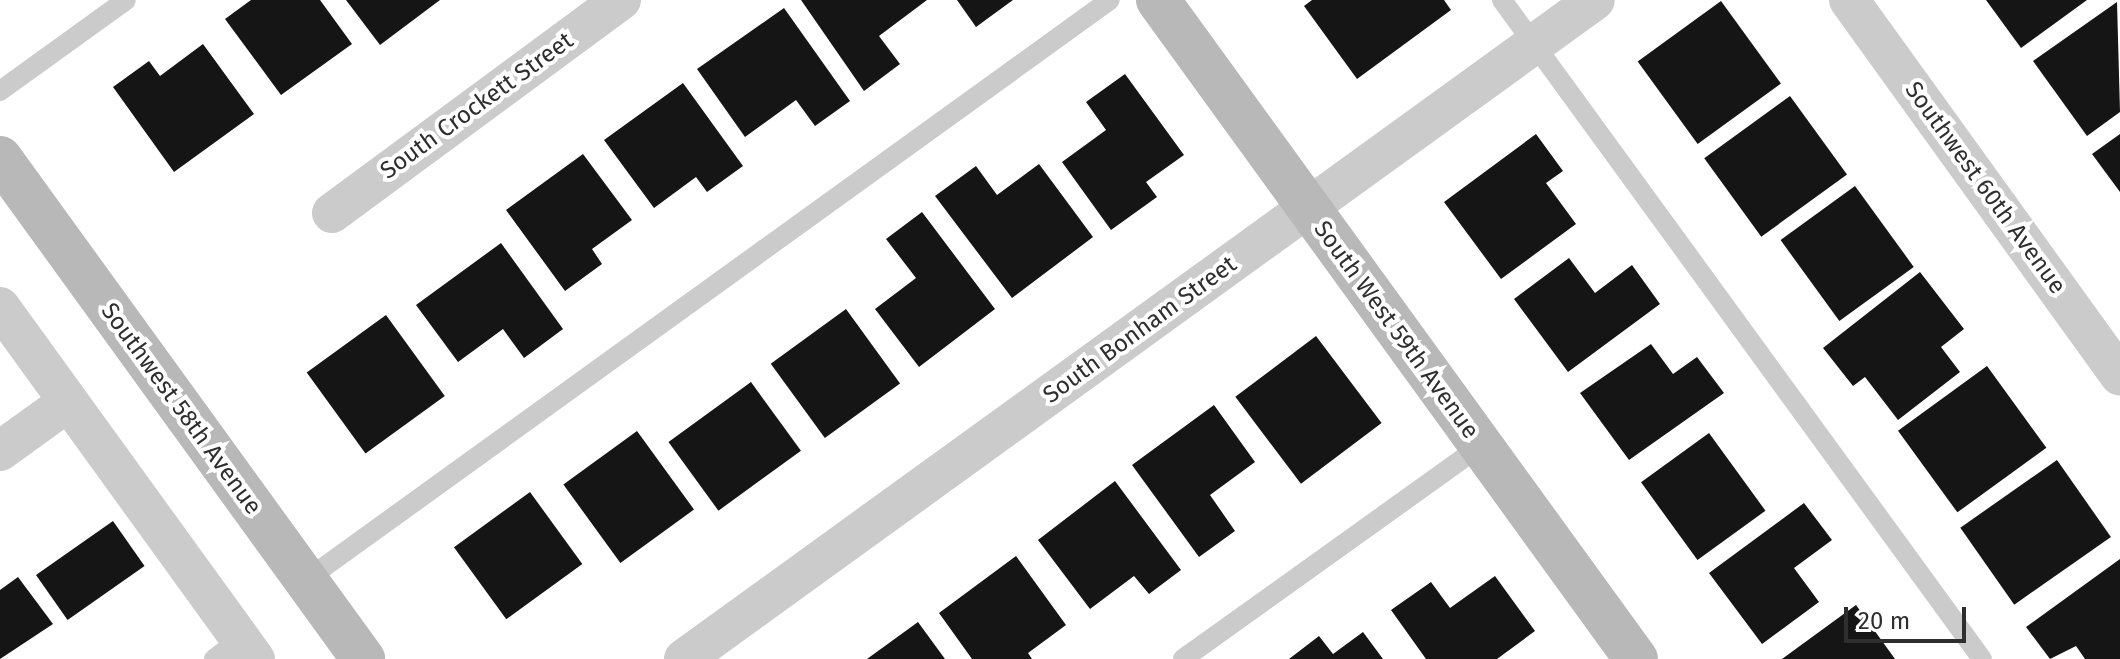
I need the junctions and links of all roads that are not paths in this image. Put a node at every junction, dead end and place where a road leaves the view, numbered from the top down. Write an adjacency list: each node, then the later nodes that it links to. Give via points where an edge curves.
1 (126, 0): 9 (lane)
2 (621, 0): 12 (street, South Crockett Street)
3 (1110, 0): 18 (lane)
4 (1158, 0): 11 (street, South West 59th Avenue)
5 (1502, 0): 8 (lane)
6 (1595, 0): 8 (street, South Bonham Street)
7 (1849, 0): 14 (street, Southwest 60th Avenue)
8 (1534, 44): 11 (street, South Bonham Street); 24 (lane)
9 (0, 91)
10 (0, 158): 18 (street, Southwest 58th Avenue)
11 (1308, 208): 16 (street, South West 59th Avenue); 21 (street, South Bonham Street)
12 (332, 213)
13 (0, 307): 15 (street)
14 (2120, 376)
15 (68, 402): 17 (street); 19 (street)
16 (1481, 446): 22 (lane); 23 (street, South West 59th Avenue)
17 (0, 451)
18 (306, 580): 20 (street, Southwest 58th Avenue)
19 (237, 652)
20 (363, 659)
21 (684, 659)
22 (1183, 659)
23 (1636, 659)
24 (1982, 659)

